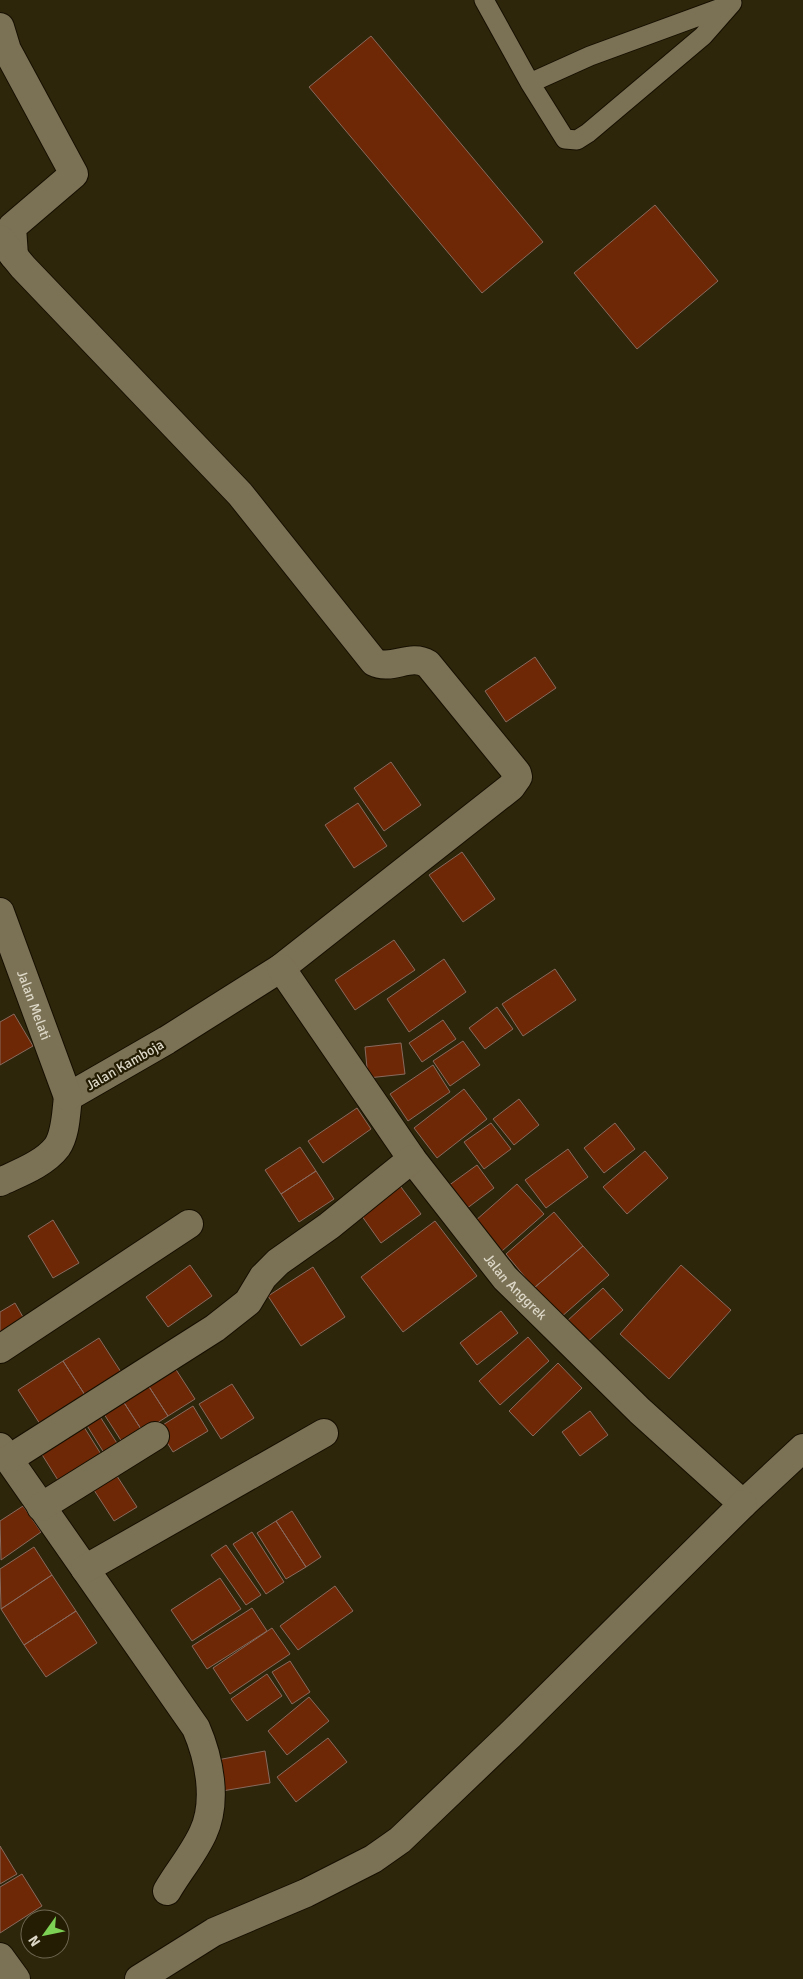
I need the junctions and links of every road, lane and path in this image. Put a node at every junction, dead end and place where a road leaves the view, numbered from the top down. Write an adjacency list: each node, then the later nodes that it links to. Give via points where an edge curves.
1 (484, 0): 4 (lane)
2 (735, 2): 4 (lane, via 590,56); 4 (lane, via 703,36 577,140 566,139)
3 (0, 27): 5 (street, via 7,50 74,174 12,227)
4 (530, 84)
5 (5, 254): 7 (street, Jalan Kamboja, via 240,494 374,662 388,665 418,659 428,664 517,773 516,782 511,787)
6 (0, 912): 8 (street, Jalan Melati)
7 (281, 968): 8 (street, Jalan Kamboja, via 168,1040); 9 (street, Jalan Anggrek)
8 (68, 1097): 10 (street, via 58,1146 40,1162)
9 (412, 1158): 16 (street, via 329,1226 278,1262 248,1302 216,1328); 17 (street, Jalan Anggrek, via 505,1278 640,1411)
10 (0, 1182)
11 (189, 1224): 12 (street)
12 (0, 1349)
13 (324, 1433): 19 (street)
14 (155, 1436): 18 (street)
15 (803, 1448): 17 (street)
16 (5, 1453): 18 (street)
17 (743, 1504): 23 (street, via 400,1840 373,1859 306,1893 214,1932)
18 (41, 1507): 19 (street)
19 (85, 1569): 20 (street, via 196,1728 205,1751 210,1776 209,1809 204,1832)
20 (167, 1891)
21 (0, 1957): 22 (street)
22 (16, 1979)
23 (139, 1979)

